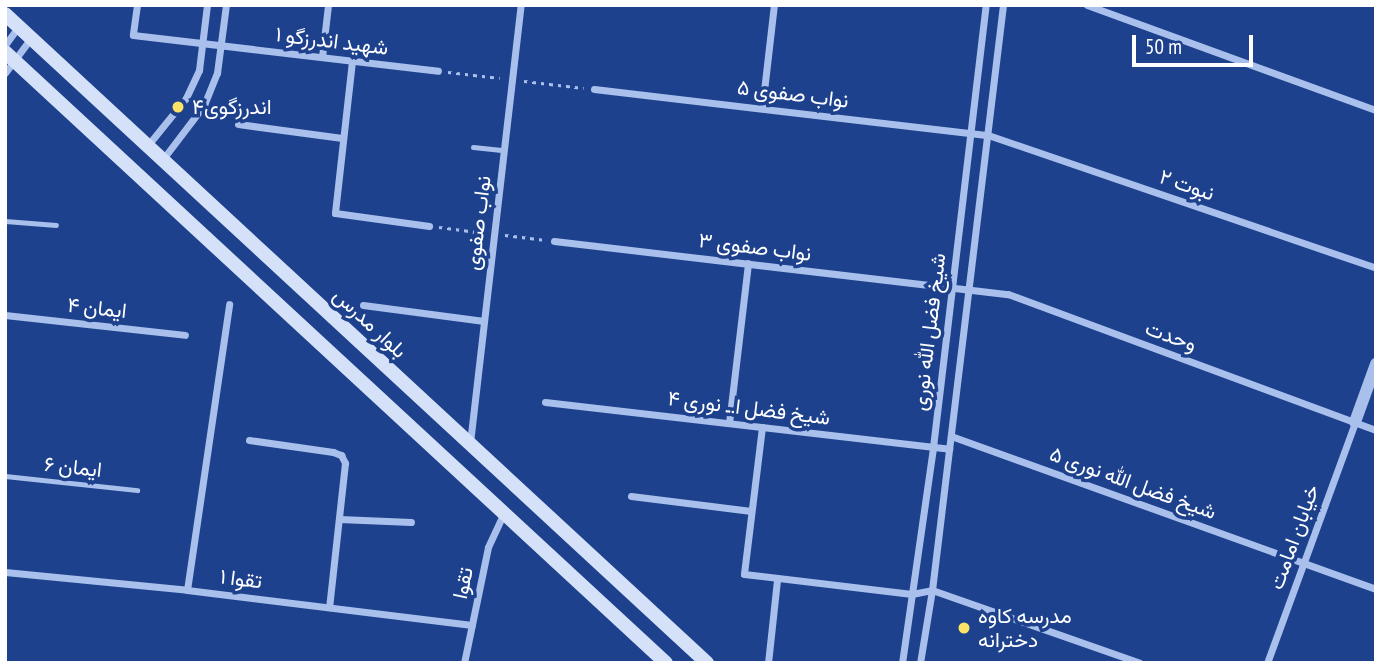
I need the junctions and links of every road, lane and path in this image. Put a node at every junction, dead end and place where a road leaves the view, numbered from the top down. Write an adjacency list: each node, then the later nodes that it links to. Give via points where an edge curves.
1 (137, 5): 13 (street, شهید اندرزگو ۱, via 134,35)
2 (207, 5): 13 (street)
3 (226, 5): 15 (street)
4 (328, 5): 17 (street)
5 (521, 5): 30 (street, نواب صفوی)
6 (774, 5): 22 (street)
7 (986, 5): 25 (street, شیخ فضل الله نوری)
8 (1003, 5): 26 (street, شیخ فضل الله نوری)
9 (1087, 5): 23 (street)
10 (5, 14): 11 (main road, بلوار مدرس)
11 (19, 27): 12 (main road, بلوار مدرس); 14 (street)
12 (31, 38): 16 (street); 28 (main road, بلوار مدرس)
13 (203, 43): 15 (street, شهید اندرزگو ۱); 28 (street, via 199,70 186,98)
14 (5, 45)
15 (221, 46): 17 (street, شهید اندرزگو ۱); 31 (street, via 217,73 204,104)
16 (10, 56): 20 (street); 60 (main road)
17 (322, 57): 18 (street, شهید اندرزگو ۱)
18 (352, 61): 19 (street, شهید اندرزگو ۱); 27 (street)
19 (438, 71)
20 (5, 74)
21 (594, 89): 22 (street, نواب صفوی ۵)
22 (762, 108): 25 (street, نواب صفوی ۵)
23 (1376, 110)
24 (238, 124): 27 (street)
25 (971, 133): 26 (street, نواب صفوی ۵); 38 (street, شیخ فضل الله نوری)
26 (988, 135): 37 (street, نبوت ۲); 39 (street, شیخ فضل الله نوری)
27 (342, 138): 34 (street, via 335,214)
28 (147, 146): 31 (main road, بلوار مدرس)
29 (473, 147): 30 (lane)
30 (504, 150): 43 (street, نواب صفوی)
31 (163, 160): 53 (main road, بلوار مدرس)
32 (5, 221): 33 (lane)
33 (56, 225)
34 (429, 226)
35 (554, 241): 36 (street, نواب صفوی ۳)
36 (748, 263): 38 (street, نواب صفوی ۳); 48 (street)
37 (1376, 268)
38 (952, 287): 39 (street, وحدت); 54 (street, شیخ فضل الله نوری)
39 (969, 289): 47 (street, وحدت, via 1008,294); 51 (street, شیخ فضل الله نوری)
40 (229, 304): 67 (street)
41 (363, 305): 43 (street)
42 (5, 315): 44 (street, ایمان ۴)
43 (484, 321): 53 (street, نواب صفوی)
44 (185, 335)
45 (1376, 364): 47 (street)
46 (545, 402): 48 (street, شیخ فضل ا... نوری ۴)
47 (1354, 422): 50 (street, وحدت); 63 (street, خیابان امامت)
48 (729, 423): 49 (street, شیخ فضل ا... نوری ۴)
49 (762, 427): 54 (street, شیخ فضل ا... نوری ۴); 59 (street)
50 (1376, 430)
51 (951, 436): 55 (street, شیخ فضل الله نوری); 63 (street, شیخ فضل‌ الله نوری ۵)
52 (249, 440): 61 (street, via 341,455 345,463)
53 (470, 444): 74 (main road, بلوار مدرس)
54 (933, 447): 55 (street, شیخ فضل ا... نوری ۴); 69 (street, شیخ فضل الله نوری)
55 (949, 449): 68 (street, شیخ فضل الله نوری)
56 (5, 476): 57 (lane, ایمان ۶)
57 (137, 490)
58 (631, 496): 59 (street)
59 (751, 511): 65 (street, via 744,574)
60 (504, 513): 71 (street, تقوا, via 488,547); 73 (main road)
61 (339, 519): 62 (street); 70 (street)
62 (411, 522)
63 (1303, 563): 66 (street, شیخ فضل‌ الله نوری ۵); 79 (street, خیابان امامت)
64 (5, 572): 67 (street, تقوا ۱)
65 (776, 580): 69 (street); 75 (street)
66 (1376, 589)
67 (187, 590): 70 (street, تقوا ۱)
68 (932, 590): 69 (street); 77 (street, شیخ فضل الله نوری); 78 (street)
69 (912, 594): 76 (street, شیخ فضل الله نوری)
70 (329, 607): 71 (street, تقوا ۱)
71 (472, 625): 72 (street, تقوا)
72 (464, 663)
73 (666, 663)
74 (707, 663)
75 (768, 663)
76 (902, 663)
77 (920, 663)
78 (1140, 663)
79 (1267, 663)

